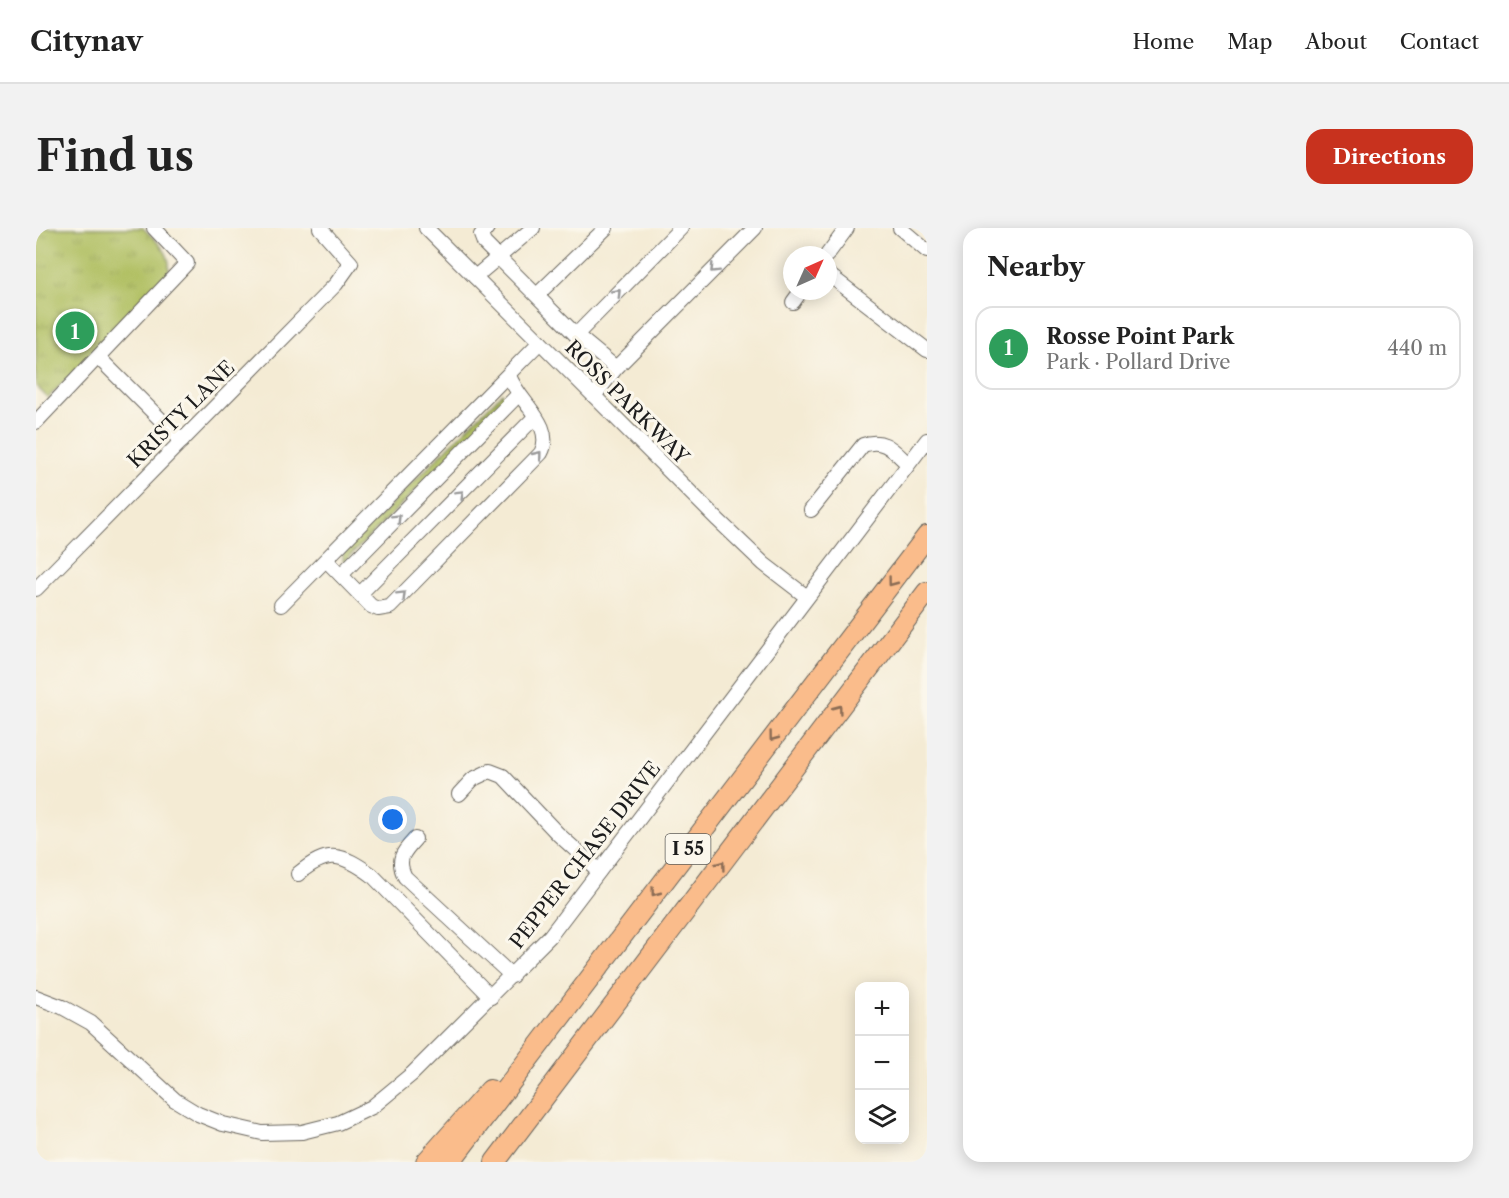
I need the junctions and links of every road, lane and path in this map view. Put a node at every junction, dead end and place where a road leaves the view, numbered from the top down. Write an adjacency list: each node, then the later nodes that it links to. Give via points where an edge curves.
1 (154, 228): 20 (street, via 187,263)
2 (320, 228): 28 (street, KRISTY LANE, via 351,263 336,284)
3 (426, 228): 14 (street, ROSS PARKWAY)
4 (487, 228): 13 (street, via 482,239)
5 (533, 228): 13 (street)
6 (606, 228): 16 (street)
7 (681, 228): 17 (street, one-way to 7)
8 (755, 228): 21 (street, one-way to 21)
9 (847, 228): 11 (street)
10 (900, 228): 12 (street)
11 (834, 246)
12 (927, 251)
13 (499, 258): 14 (street); 16 (street)
14 (475, 278): 18 (street, ROSS PARKWAY)
15 (837, 281): 19 (street)
16 (537, 295): 17 (street)
17 (576, 335): 21 (street)
18 (540, 342): 22 (street); 24 (street, ROSS PARKWAY)
19 (927, 350)
20 (99, 358): 26 (street); 28 (street)
21 (616, 368): 24 (street)
22 (509, 375): 23 (street); 32 (street)
23 (518, 394): 25 (street); 33 (street, one-way to 23)
24 (594, 396): 37 (street, ROSS PARKWAY, via 764,564)
25 (535, 417): 36 (street, one-way to 25); 36 (street, one-way to 25, via 371,606 385,609 409,588 541,453 546,436)
26 (36, 423)
27 (927, 440): 29 (street, PEPPER CHASE DRIVE)
28 (182, 441): 34 (street, KRISTY LANE)
29 (908, 464): 30 (street, via 885,444 875,441 863,445); 37 (street, PEPPER CHASE DRIVE)
30 (811, 510)
31 (927, 536): 47 (highway, I 55, one-way to 47)
32 (327, 561): 33 (street); 38 (street)
33 (341, 575): 36 (street)
34 (36, 589)
35 (927, 592): 43 (highway, I 55, one-way to 35)
36 (360, 594)
37 (807, 597): 41 (street, PEPPER CHASE DRIVE)
38 (281, 605)
39 (459, 794): 41 (street, via 480,775 490,771 502,776)
40 (415, 839): 44 (street, via 400,858 399,867 405,877)
41 (599, 871): 44 (street, PEPPER CHASE DRIVE, via 550,936)
42 (298, 874): 46 (street, via 320,858 330,856 344,857 357,864)
43 (692, 903): 50 (highway, I 55); 51 (highway)
44 (512, 976): 46 (street, PEPPER CHASE DRIVE)
45 (36, 997): 46 (street, PEPPER CHASE DRIVE, via 91,1023 163,1091 198,1114 236,1129 276,1134 338,1124 372,1107 406,1081)
46 (491, 997)
47 (546, 1036): 48 (highway, via 516,1061); 49 (highway, I 55)
48 (426, 1162)
49 (450, 1162)
50 (495, 1162)
51 (509, 1162)

